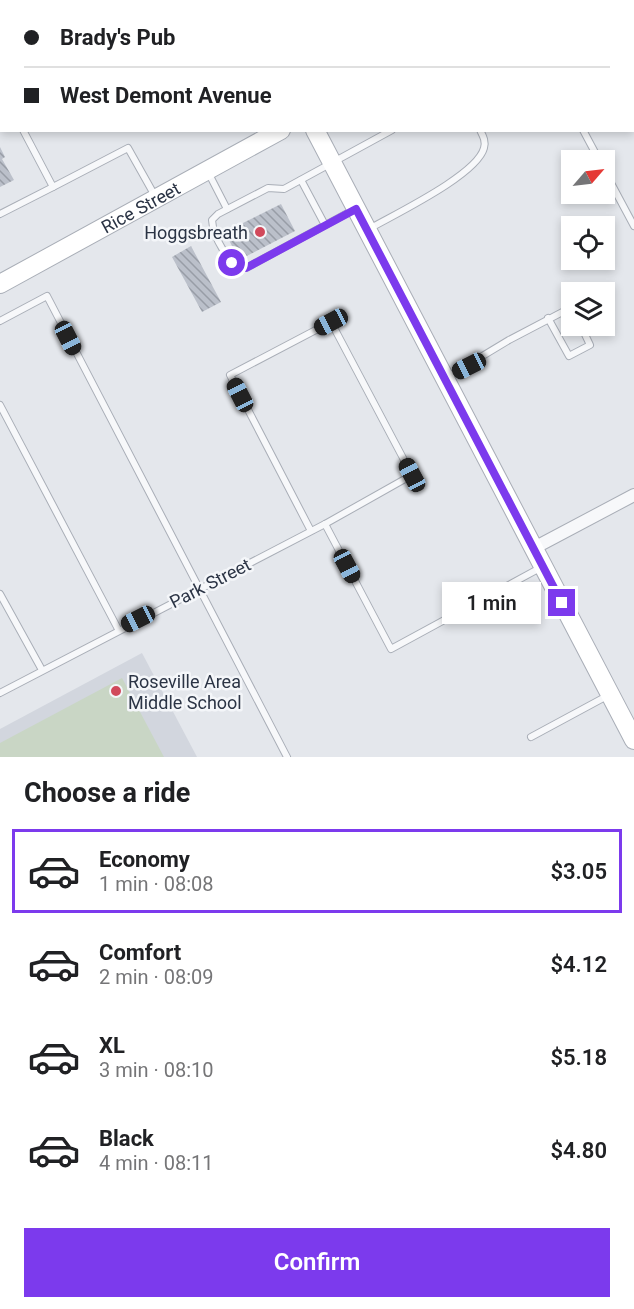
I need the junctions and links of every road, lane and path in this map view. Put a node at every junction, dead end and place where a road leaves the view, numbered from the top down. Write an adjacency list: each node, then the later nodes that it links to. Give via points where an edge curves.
1 (24, 132): 11 (lane)
2 (276, 132): 9 (street, Rice Street)
3 (316, 132): 8 (street)
4 (389, 132): 8 (lane)
5 (481, 132): 19 (lane, via 484,148 465,173)
6 (584, 132): 7 (lane)
7 (594, 150)
8 (333, 164): 10 (lane); 15 (street)
9 (207, 171): 13 (street, Rice Street); 14 (lane)
10 (301, 180): 14 (lane, via 284,189 267,188); 17 (lane)
11 (53, 187): 13 (lane, via 128,148); 16 (lane)
12 (615, 191): 18 (lane)
13 (157, 199): 20 (street, Rice Street)
14 (227, 208): 17 (lane, via 212,220 213,228 238,267 246,268)
15 (356, 209): 17 (lane); 19 (street)
16 (0, 214)
17 (326, 225)
18 (634, 226)
19 (367, 230): 25 (street)
20 (0, 284)
21 (561, 312): 22 (lane)
22 (548, 318): 24 (lane, via 569,356 590,345); 25 (lane)
23 (0, 321): 32 (lane, via 46,296)
24 (586, 336)
25 (445, 379): 30 (street)
26 (0, 405): 34 (lane)
27 (634, 495): 30 (street)
28 (325, 524): 29 (lane, Park Street); 29 (lane, Park Street, via 412,475 331,322 230,375); 31 (lane, via 391,649)
29 (311, 531): 32 (lane, Park Street)
30 (534, 548): 31 (street)
31 (543, 566): 37 (street)
32 (199, 589): 34 (lane, Park Street); 40 (lane)
33 (0, 594): 35 (lane)
34 (118, 629): 35 (lane, Park Street)
35 (42, 670): 36 (lane, Park Street)
36 (0, 693)
37 (610, 694): 38 (lane); 39 (street)
38 (531, 737)
39 (634, 740)
40 (287, 757)

